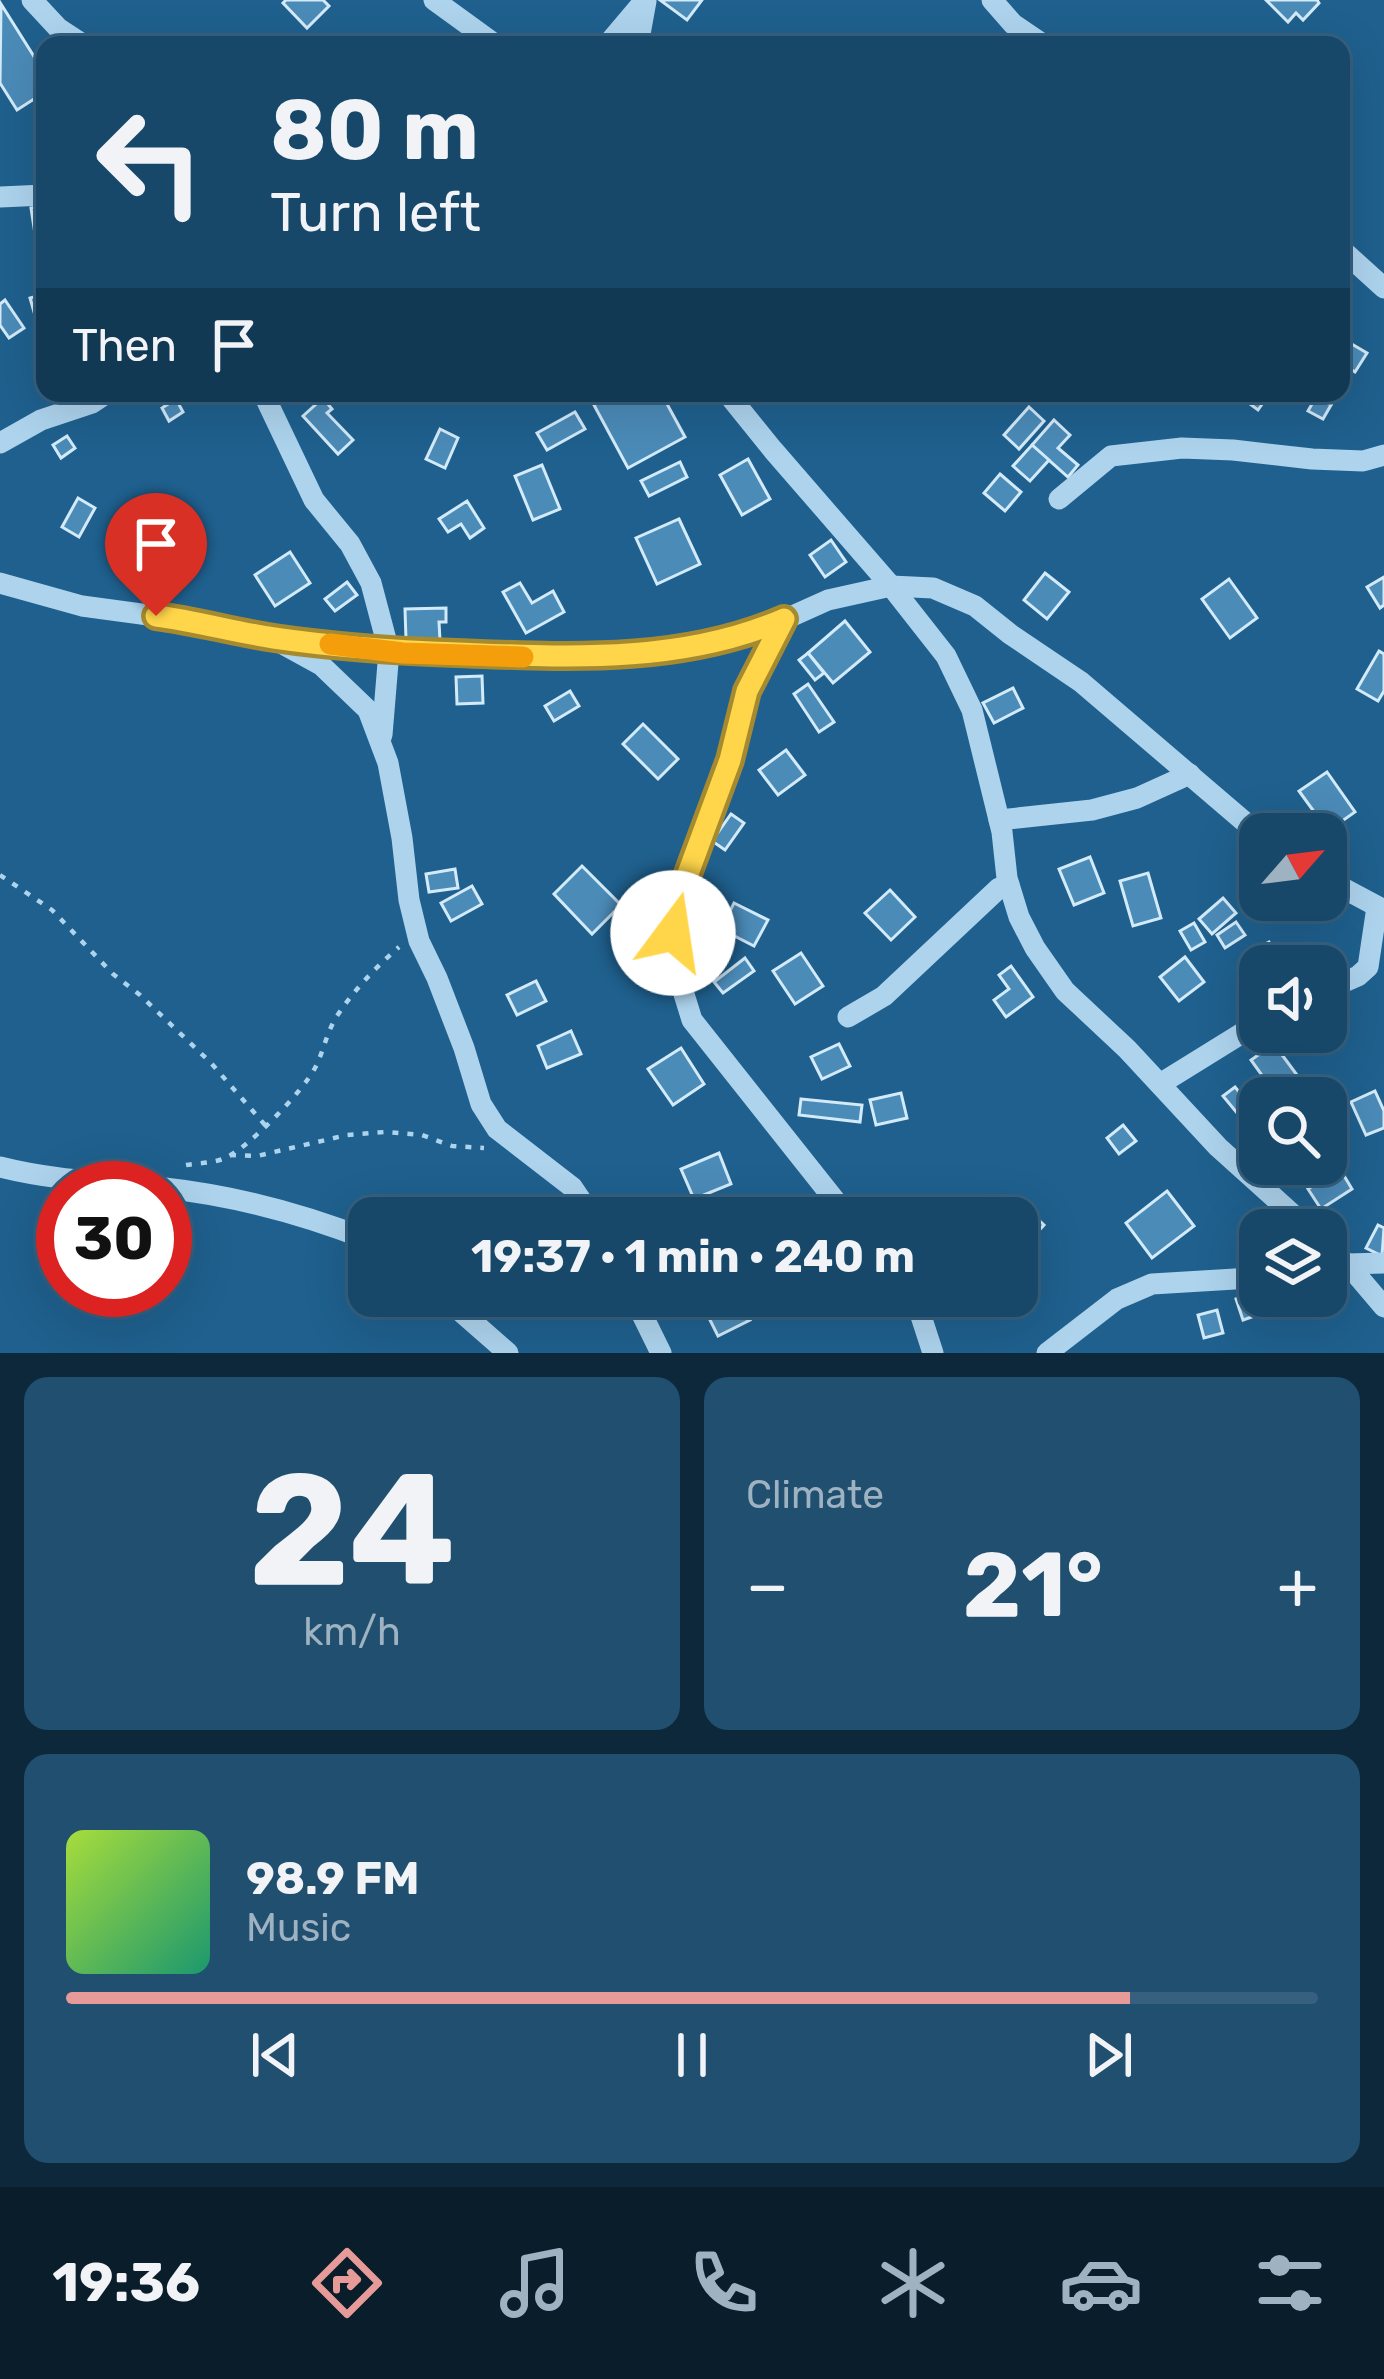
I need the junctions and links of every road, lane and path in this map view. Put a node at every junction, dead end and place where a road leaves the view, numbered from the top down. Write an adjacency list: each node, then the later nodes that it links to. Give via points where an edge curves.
1 (32, 0): 5 (street)
2 (434, 0): 6 (street)
3 (646, 0): 7 (street); 8 (street)
4 (992, 0): 9 (street)
5 (70, 36)
6 (484, 36)
7 (615, 36)
8 (640, 36)
9 (1030, 36)
10 (36, 195): 11 (street)
11 (0, 197)
12 (1350, 257): 13 (street)
13 (1384, 288)
14 (93, 402): 17 (street)
15 (267, 402): 24 (street, via 314,500 370,583)
16 (734, 402): 21 (street)
17 (0, 443)
18 (1384, 455): 19 (street, via 1312,459 1182,448 1112,456)
19 (1059, 500)
20 (0, 583): 23 (street, via 82,606)
21 (891, 586): 22 (street); 26 (street, via 933,588 975,606); 28 (street, via 960,682)
22 (784, 619): 24 (street, via 655,653); 46 (street, via 747,691 679,898 675,964 692,1020)
23 (271, 637): 24 (street); 25 (street, via 321,664 368,710)
24 (389, 651): 25 (street)
25 (382, 748): 33 (street)
26 (1190, 774): 27 (street); 28 (street, via 1092,810)
27 (1239, 817)
28 (999, 820): 30 (street)
29 (0, 875): 38 (path, via 52,910)
30 (1009, 885): 35 (street, via 884,996); 37 (street, via 1035,948 1065,991)
31 (1347, 890): 32 (street)
32 (1380, 908): 34 (street, via 1368,967)
33 (417, 932): 38 (path, via 340,1012 315,1069); 45 (street, via 481,1104 497,1129)
34 (1347, 981)
35 (848, 1017)
36 (1239, 1035): 37 (street)
37 (1160, 1084): 47 (street)
38 (266, 1126): 40 (path)
39 (484, 1148): 40 (path, via 385,1132)
40 (230, 1155): 42 (path)
41 (0, 1167): 43 (street)
42 (192, 1171)
43 (36, 1175)
44 (192, 1187): 48 (street)
45 (579, 1197)
46 (832, 1197)
47 (1286, 1209)
48 (348, 1232)
49 (1347, 1259): 50 (street)
50 (1384, 1263)
51 (1347, 1270): 53 (street)
52 (1239, 1278): 60 (street, via 1152,1284 1117,1299)
53 (1384, 1307)
54 (467, 1317): 57 (street)
55 (643, 1317): 58 (street)
56 (921, 1317): 59 (street)
57 (508, 1353)
58 (661, 1353)
59 (933, 1353)
60 (1047, 1353)

